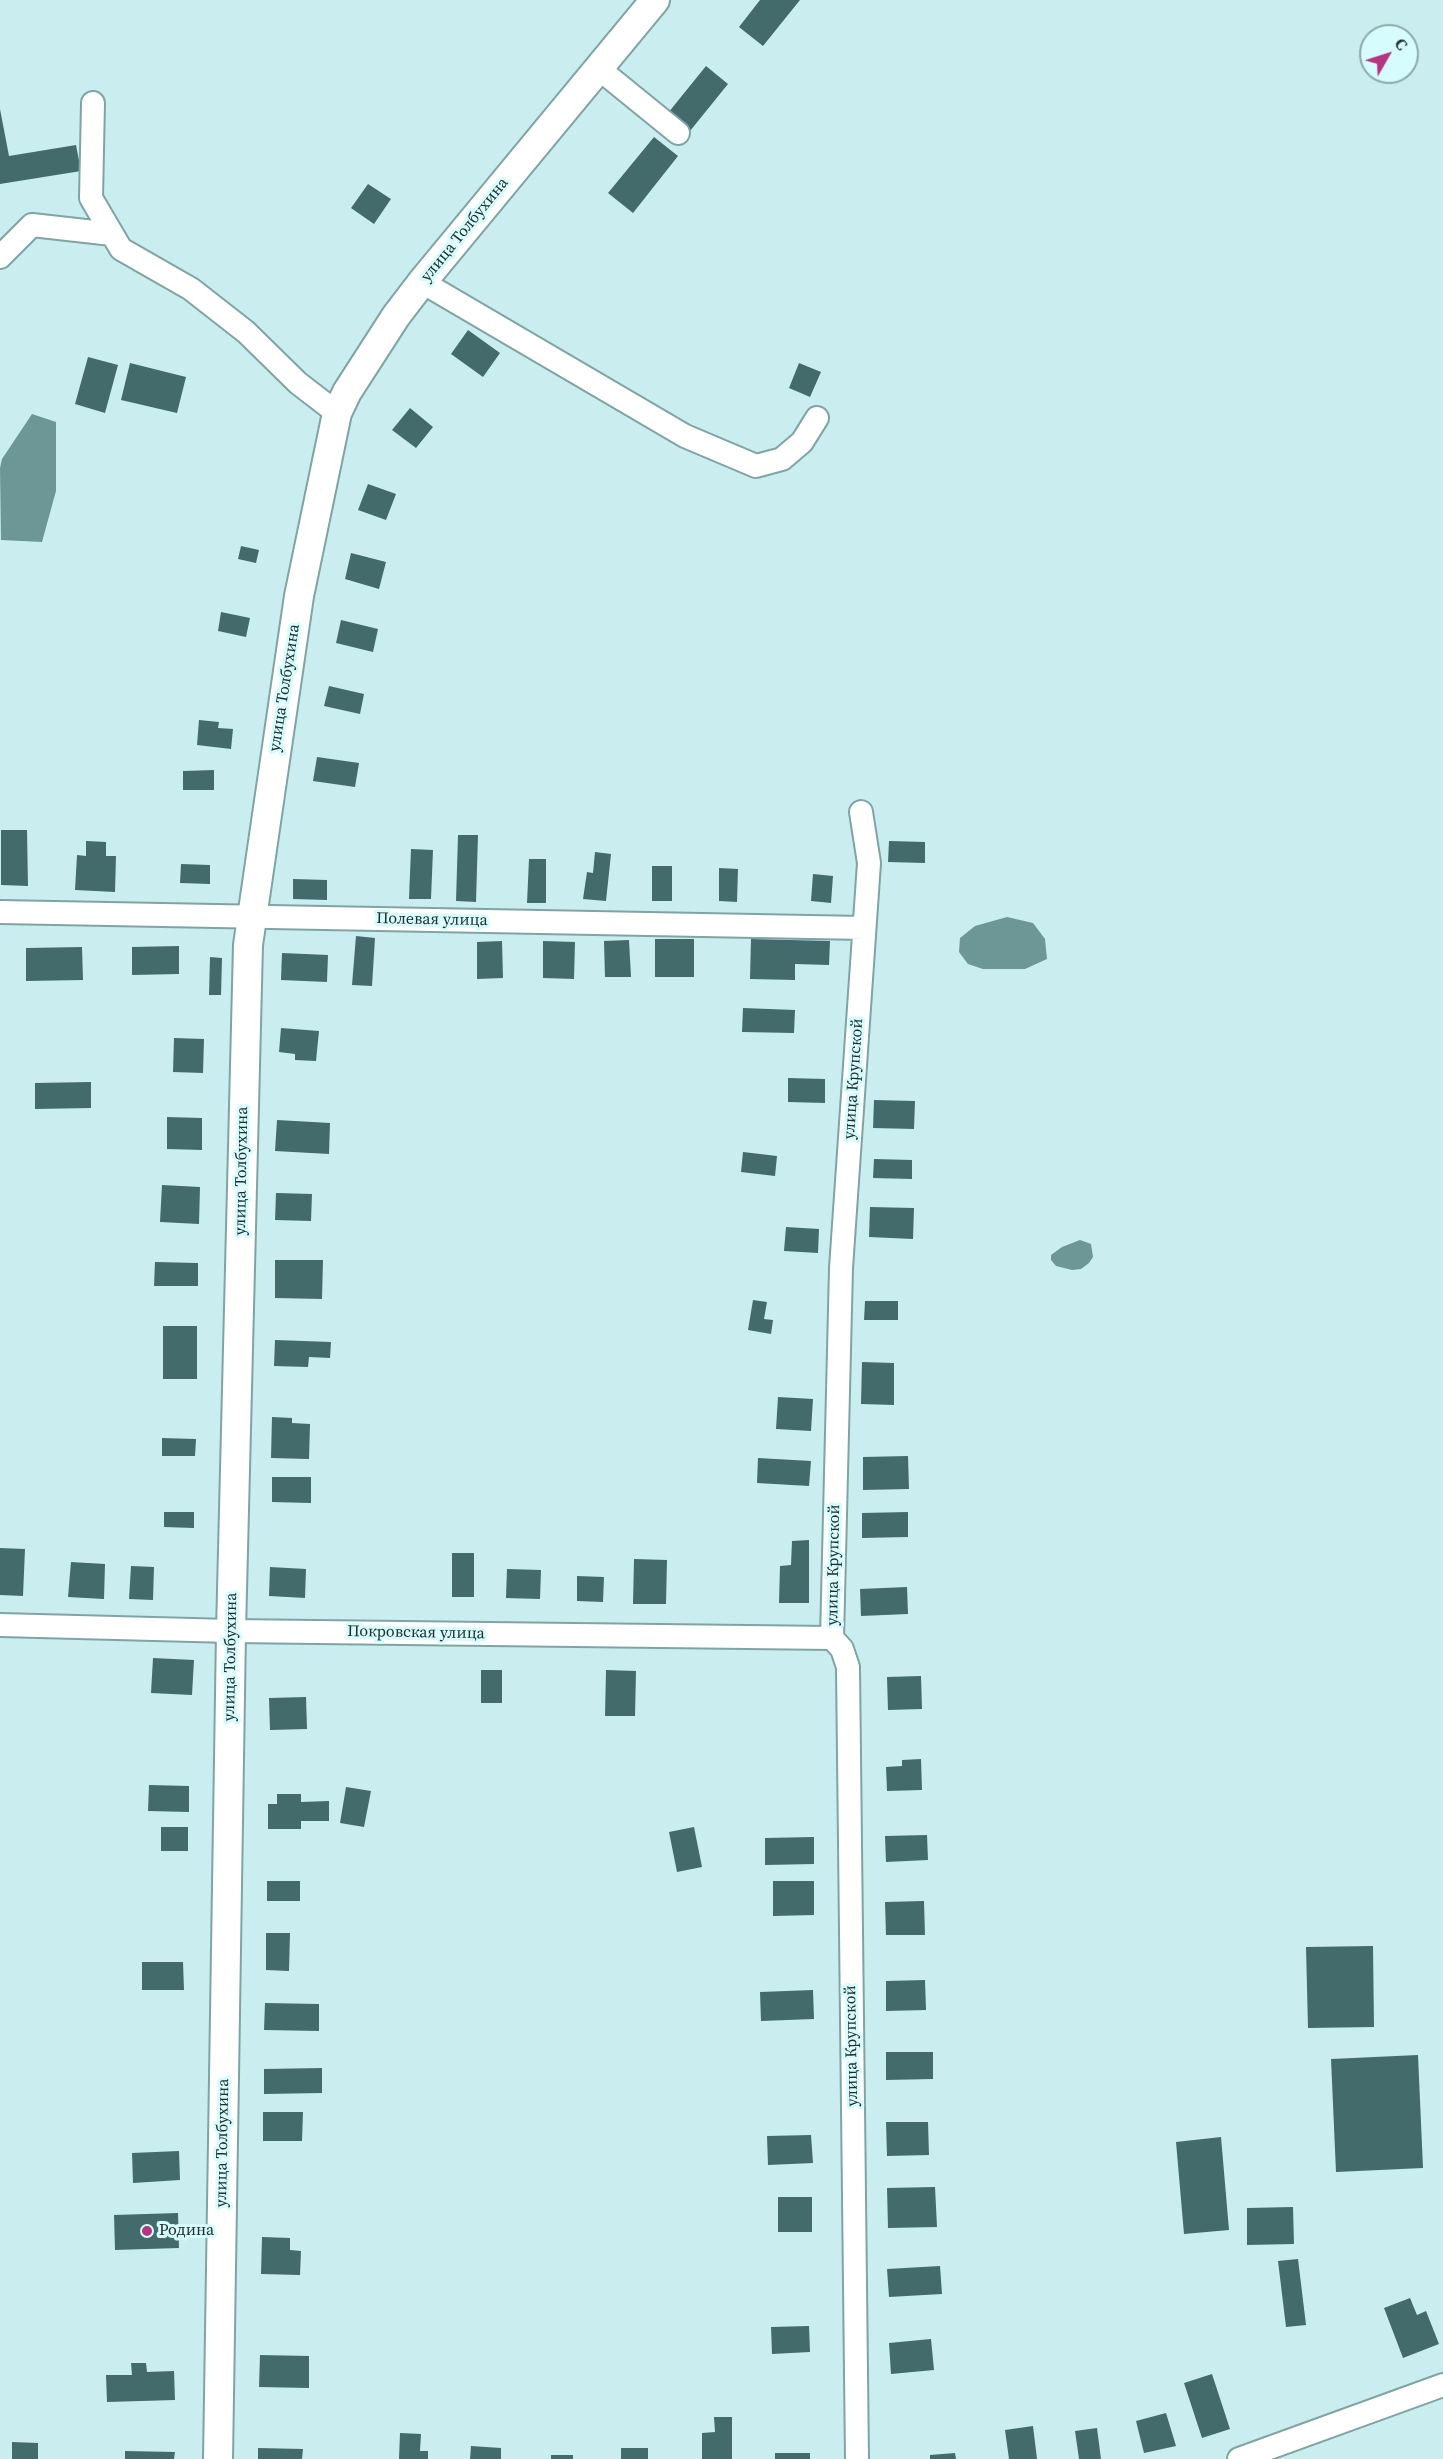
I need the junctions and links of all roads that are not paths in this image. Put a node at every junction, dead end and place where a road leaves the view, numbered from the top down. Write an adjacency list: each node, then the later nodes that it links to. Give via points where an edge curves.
1 (655, 0): 2 (main road, улица Толбухина)
2 (598, 68): 4 (street); 7 (main road, улица Толбухина)
3 (93, 103): 5 (street, via 91,198)
4 (678, 133)
5 (112, 234): 6 (street, via 32,225); 8 (street, via 122,249 191,289 246,332 298,383)
6 (4, 247)
7 (422, 282): 8 (main road, улица Толбухина, via 372,352); 9 (street, via 685,436 756,466 782,459 802,442)
8 (337, 413): 12 (main road, улица Толбухина, via 299,596)
9 (817, 418)
10 (861, 812): 13 (street, улица Крупской, via 869,863)
11 (0, 912): 12 (street, Полевая улица)
12 (251, 917): 13 (street, Полевая улица); 15 (main road, улица Толбухина)
13 (864, 928): 16 (street, улица Крупской, via 841,1268)
14 (0, 1625): 15 (street, Покровская улица)
15 (231, 1631): 16 (street, Покровская улица); 18 (main road, улица Толбухина)
16 (832, 1638): 19 (street, улица Крупской, via 842,1649 848,1667)
17 (1443, 2385): 20 (street)
18 (218, 2459)
19 (857, 2459)
20 (1239, 2459)

